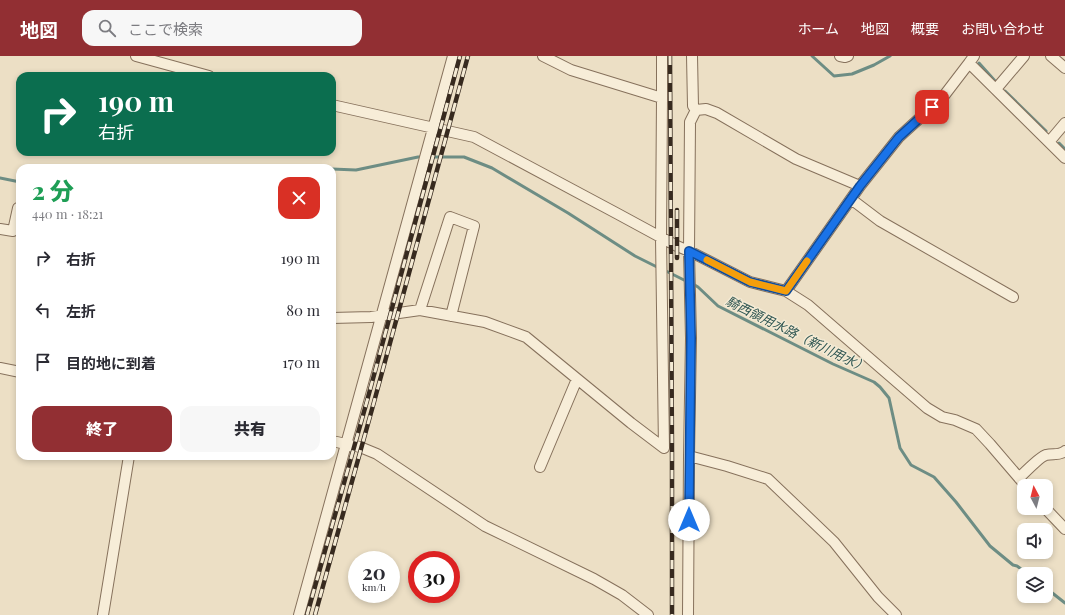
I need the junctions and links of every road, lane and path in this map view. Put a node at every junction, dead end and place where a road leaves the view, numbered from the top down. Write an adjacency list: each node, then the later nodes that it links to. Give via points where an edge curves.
1 (136, 56): 12 (street)
2 (453, 56): 18 (street)
3 (543, 56): 14 (street, via 571,70)
4 (662, 56): 14 (street)
5 (692, 56): 16 (street, via 693,106)
6 (840, 56): 7 (street)
7 (848, 56)
8 (1024, 56): 13 (street)
9 (1051, 56): 11 (street)
10 (972, 60): 13 (street); 21 (street, via 943,97 899,137)
11 (1065, 68)
12 (194, 72)
13 (996, 89): 19 (street)
14 (662, 98): 25 (street)
15 (336, 105): 18 (street)
16 (696, 110): 21 (street, via 706,109 717,113 796,159); 26 (street, via 690,122)
17 (1065, 123): 19 (street)
18 (433, 128): 25 (street, via 474,137); 30 (street)
19 (1049, 142): 20 (street)
20 (1065, 158)
21 (860, 186): 22 (street)
22 (851, 198): 27 (street); 28 (street, via 880,220)
23 (16, 217): 24 (street, via 13,231)
24 (0, 229)
25 (662, 238): 26 (street); 35 (street, via 664,448)
26 (689, 251): 27 (street, via 750,282); 39 (street)
27 (786, 291): 42 (street, via 808,305 927,408 942,417 976,429)
28 (1013, 297)
29 (420, 310): 30 (street); 31 (street); 31 (street, via 450,217 474,226)
30 (382, 315): 32 (street); 37 (street)
31 (451, 316): 35 (street, via 485,322 526,338)
32 (336, 318)
33 (0, 368): 34 (street)
34 (16, 371)
35 (577, 379): 41 (street)
36 (336, 442): 37 (street)
37 (346, 444): 47 (street); 48 (street, via 360,446 377,454 485,526 594,578)
38 (1065, 451): 43 (street, via 1045,455)
39 (689, 456): 49 (street); 50 (street, via 768,479 834,542 878,597)
40 (128, 460): 46 (street)
41 (540, 467)
42 (1019, 479)
43 (1025, 479)
44 (1052, 515): 45 (street)
45 (1065, 529)
46 (103, 615)
47 (299, 615)
48 (648, 615)
49 (688, 615)
50 (896, 615)

